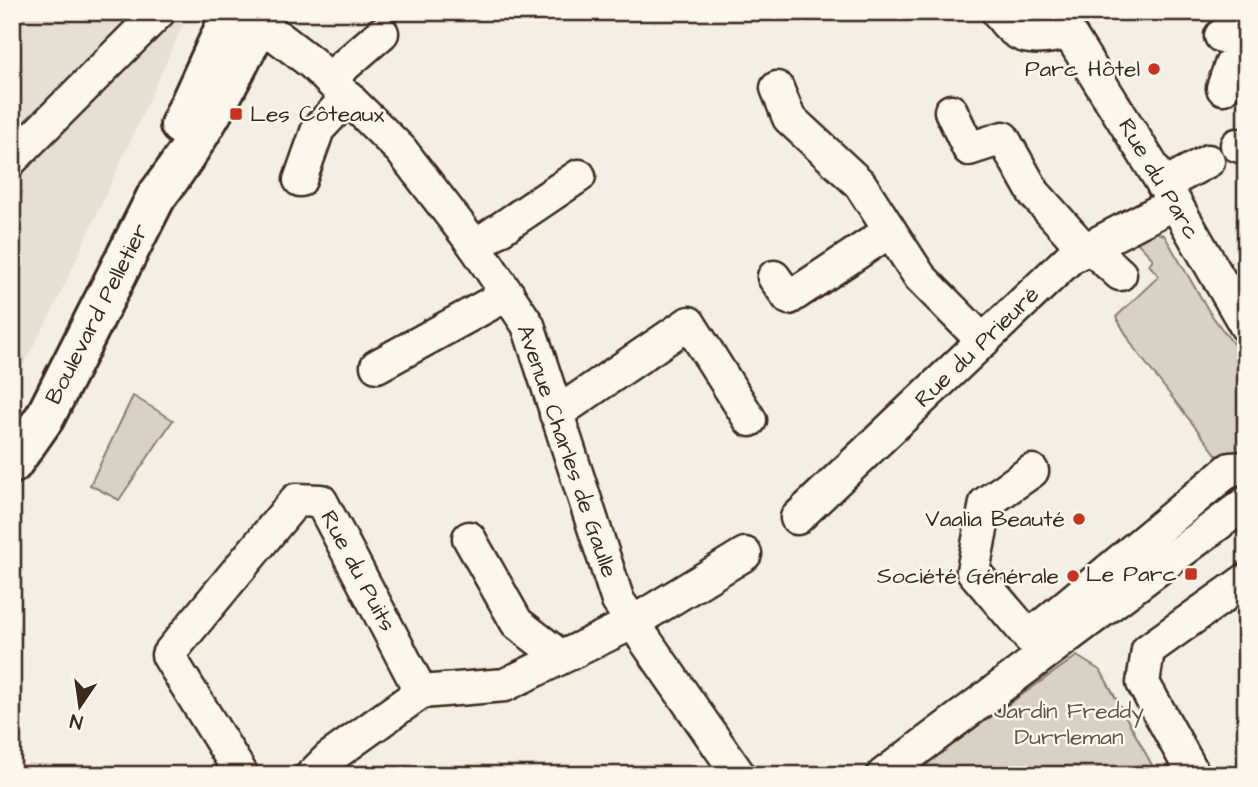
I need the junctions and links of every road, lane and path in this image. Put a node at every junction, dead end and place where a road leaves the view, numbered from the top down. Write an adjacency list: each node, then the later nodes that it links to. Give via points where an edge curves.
1 (159, 12): 11 (street)
2 (998, 12): 4 (street, Rue du Parc, via 1009,30 1027,38)
3 (242, 15): 7 (street, Avenue Charles de Gaulle); 27 (main road, Boulevard Pelletier, via 192,145 156,197 45,417)
4 (1063, 23): 15 (street, Rue du Parc)
5 (382, 33): 7 (street)
6 (1246, 57): 8 (street, via 1231,65)
7 (338, 88): 14 (street); 17 (street, Avenue Charles de Gaulle, via 401,150)
8 (1223, 88)
9 (777, 89): 16 (street, via 789,118 860,184)
10 (951, 111): 18 (street, via 970,149 1003,138 1034,193)
11 (12, 159)
12 (1208, 161): 15 (street, Rue du Prieuré)
13 (579, 176): 17 (street)
14 (300, 180)
15 (1169, 194): 18 (street, Rue du Prieuré); 22 (street, Rue du Parc)
16 (890, 231): 21 (street); 23 (street, via 920,277)
17 (475, 246): 20 (street, Avenue Charles de Gaulle)
18 (1087, 248): 19 (street); 23 (street, Rue du Prieuré, via 1071,257)
19 (1120, 274)
20 (508, 294): 24 (street); 25 (street, Avenue Charles de Gaulle, via 528,325)
21 (789, 297)
22 (1246, 326)
23 (984, 341): 31 (street, Rue du Prieuré)
24 (377, 366)
25 (556, 414): 26 (street, via 689,323); 35 (street, Avenue Charles de Gaulle, via 618,601)
26 (750, 420)
27 (12, 464)
28 (1246, 468): 36 (street, via 1230,468)
29 (1032, 471): 36 (street, via 986,503 973,571)
30 (1246, 503): 36 (street)
31 (797, 518)
32 (469, 538): 37 (street, via 517,623)
33 (745, 554): 35 (street)
34 (1246, 580): 43 (street, via 1147,650 1143,683)
35 (632, 622): 37 (street); 41 (street, Avenue Charles de Gaulle)
36 (1036, 646): 42 (street)
37 (561, 657): 38 (street, via 505,685)
38 (421, 692): 39 (street, Rue du Puits, via 321,501 296,500 168,655); 40 (street)
39 (242, 775)
40 (312, 775)
41 (739, 775)
42 (883, 775)
43 (1194, 775)

